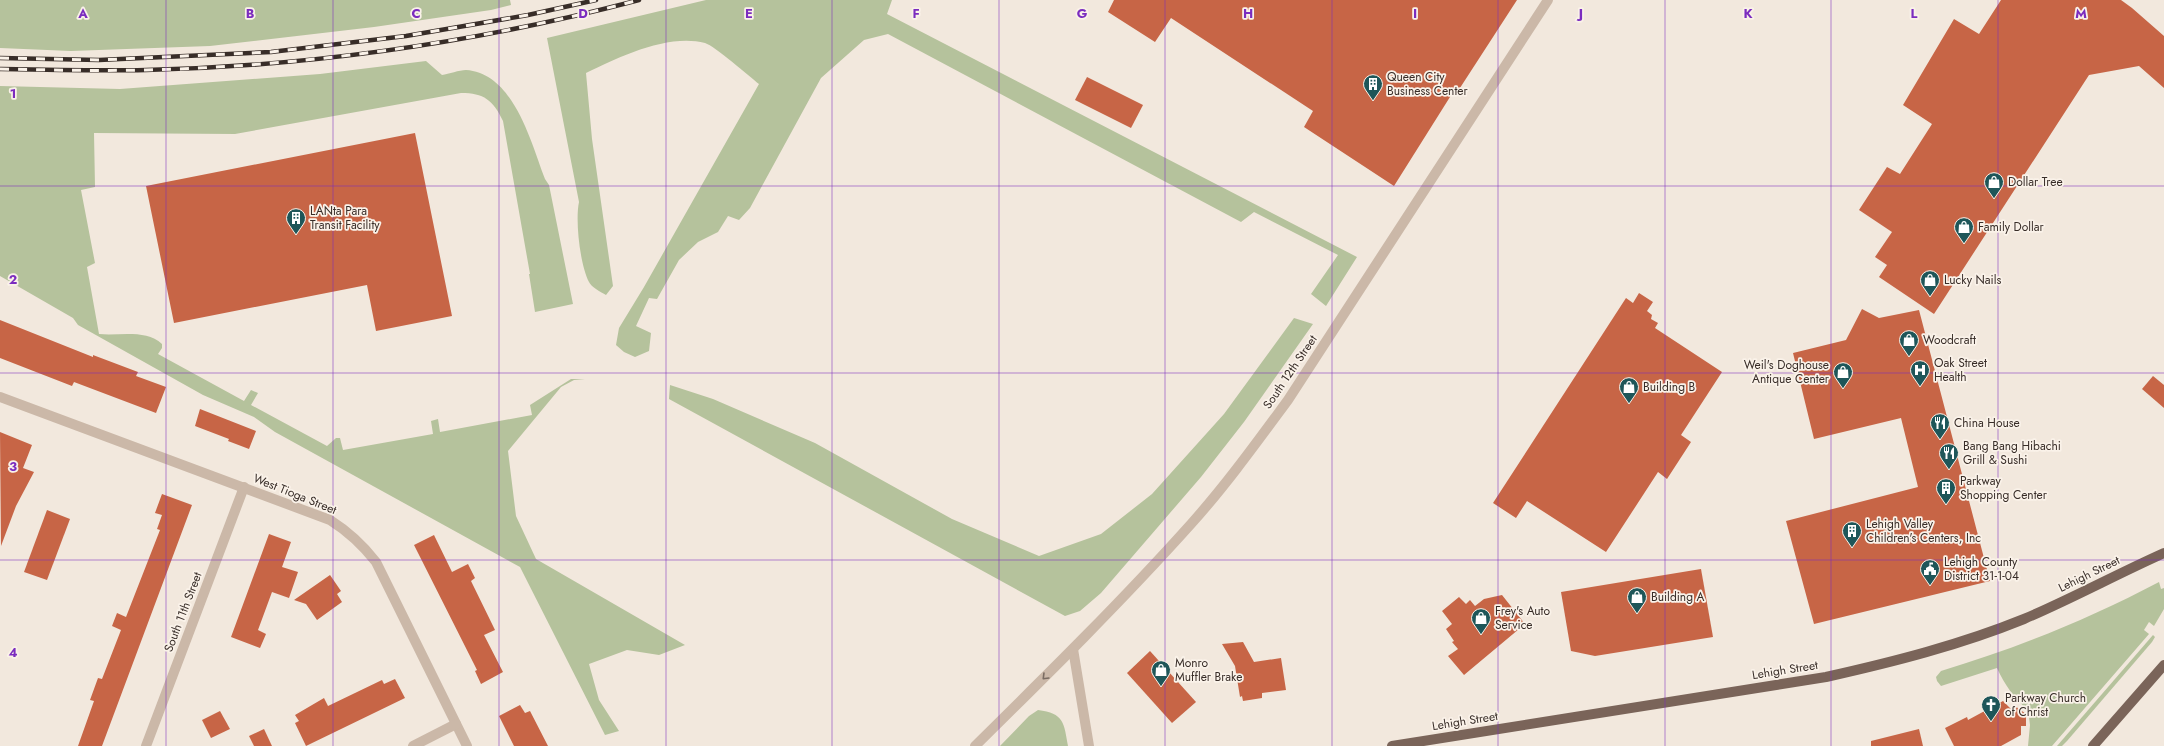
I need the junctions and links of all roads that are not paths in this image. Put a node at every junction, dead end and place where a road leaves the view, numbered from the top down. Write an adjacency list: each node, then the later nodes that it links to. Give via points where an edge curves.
1 (1548, 0): 5 (street, South 12th Street, via 1288,400 1191,524)
2 (0, 397): 3 (street, West Tioga Street)
3 (244, 487): 7 (street, West Tioga Street, via 330,520 363,544 376,562); 8 (street, South 11th Street)
4 (2164, 553): 13 (main road, Lehigh Street, via 2023,619 1954,644 1888,663 1826,677)
5 (1073, 649): 11 (street, South 12th Street, one-way to 11); 12 (street)
6 (2162, 667): 14 (main road)
7 (456, 724): 9 (street); 10 (street, West Tioga Street)
8 (146, 746)
9 (413, 746)
10 (467, 746)
11 (975, 746)
12 (1089, 746)
13 (1392, 746)
14 (2093, 746)

